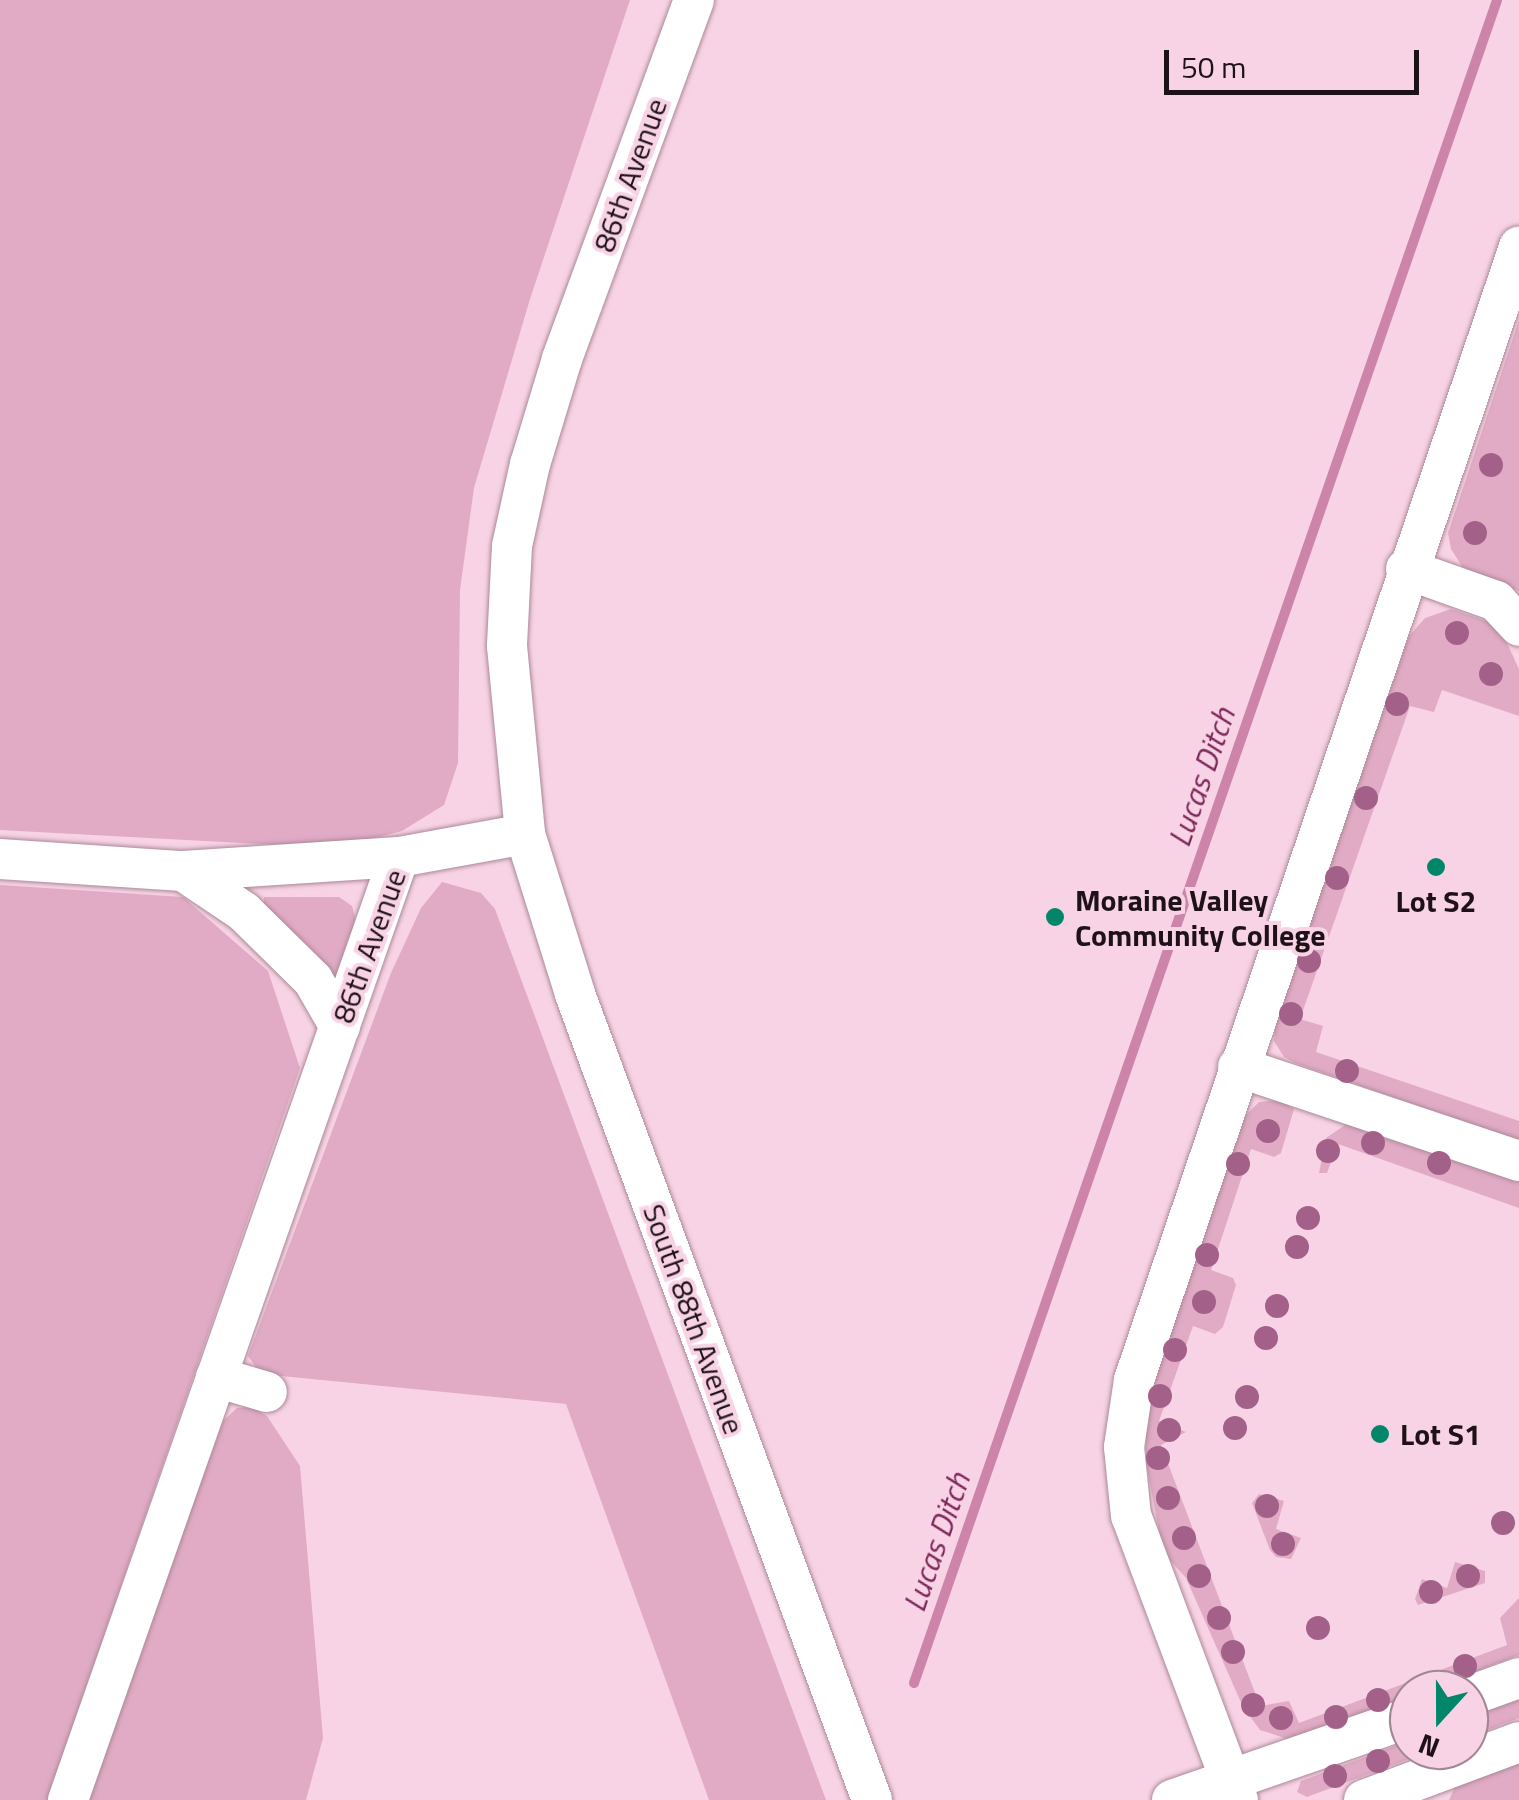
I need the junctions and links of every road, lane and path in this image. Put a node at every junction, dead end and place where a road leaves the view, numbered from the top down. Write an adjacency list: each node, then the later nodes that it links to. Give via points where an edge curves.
1 (694, 0): 5 (street, 86th Avenue, via 562,359 512,546 507,646)
2 (1519, 247): 3 (street)
3 (1406, 569): 4 (street); 10 (street)
4 (1511, 612)
5 (525, 834): 6 (street, 86th Avenue); 21 (street, South 88th Avenue, via 574,994)
6 (399, 857): 8 (street); 9 (street, 86th Avenue)
7 (0, 859): 8 (street)
8 (183, 871): 9 (street, via 244,912 314,980)
9 (340, 1027): 12 (street, 86th Avenue)
10 (1238, 1067): 11 (street); 18 (street, via 1148,1328 1124,1446 1132,1516)
11 (1519, 1161)
12 (216, 1376): 13 (street); 20 (street, 86th Avenue)
13 (266, 1392)
14 (1519, 1678): 15 (street)
15 (1489, 1689)
16 (1389, 1726): 18 (street)
17 (1518, 1742): 19 (street)
18 (1235, 1791): 22 (street)
19 (1410, 1792): 23 (street)
20 (68, 1800)
21 (872, 1800)
22 (1172, 1800)
23 (1364, 1800)

